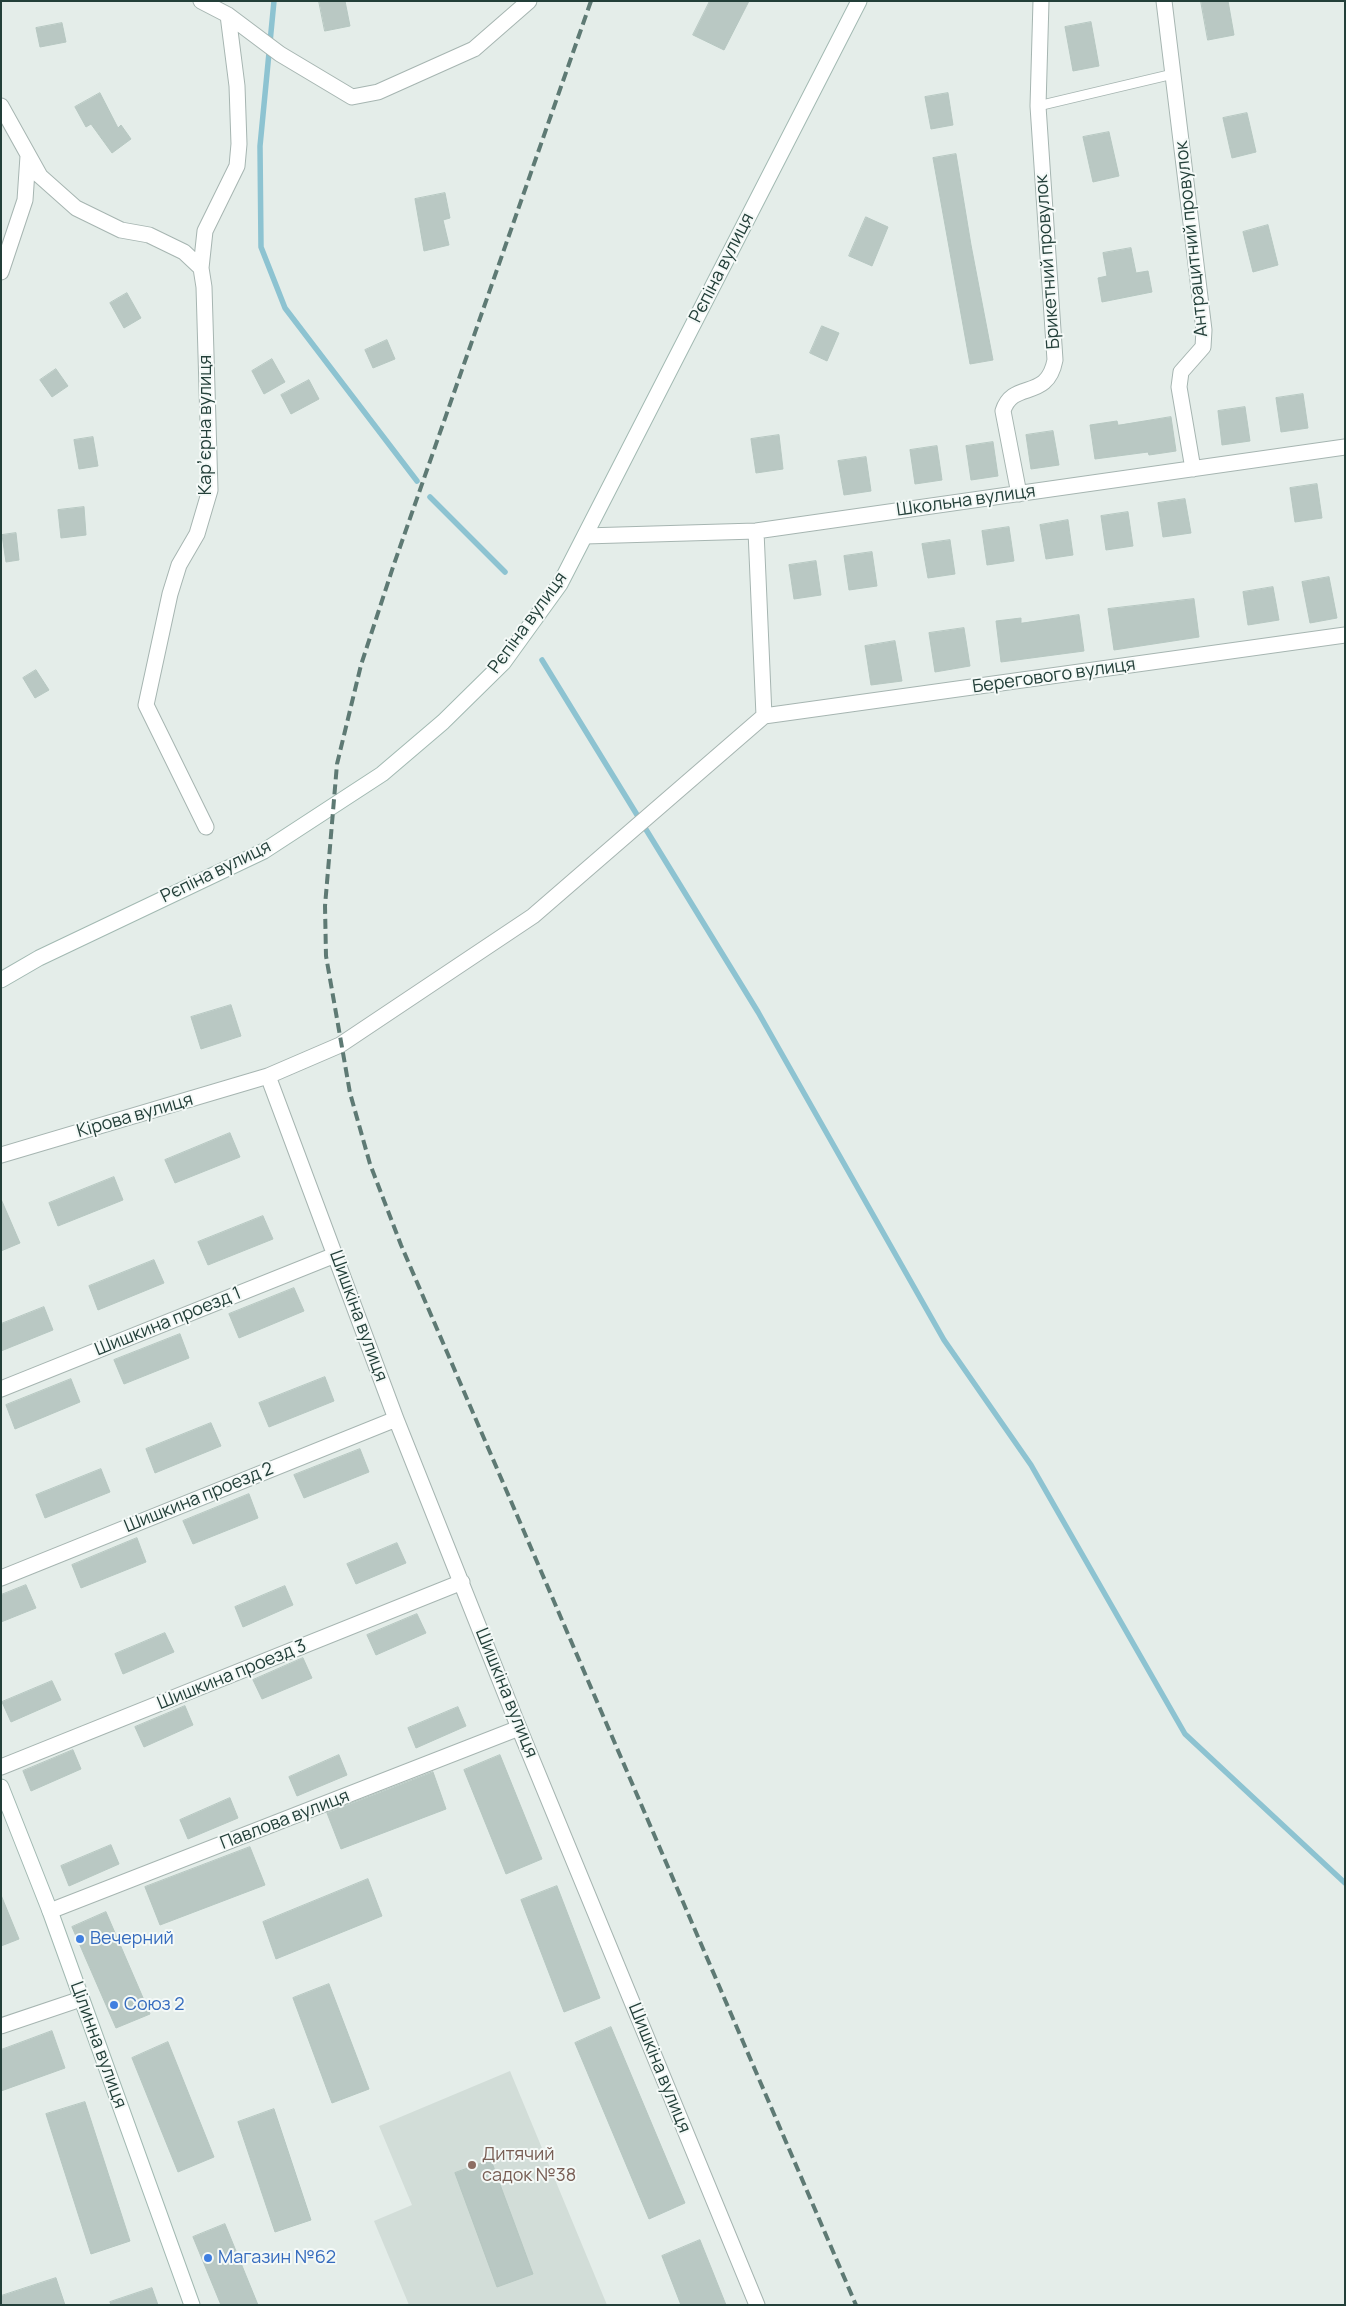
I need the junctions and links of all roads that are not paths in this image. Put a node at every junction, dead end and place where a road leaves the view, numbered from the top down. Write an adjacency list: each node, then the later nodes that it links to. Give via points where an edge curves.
1 (201, 1): 6 (street)
2 (529, 1): 6 (street, via 474,49 378,92 352,97 280,54)
3 (860, 1): 17 (street, Рєпіна вулиця)
4 (1041, 1): 9 (street, Брикетний провулок)
5 (1164, 1): 7 (street, Антрацитний провулок)
6 (228, 15): 11 (street, Карʼєрна вулиця, via 237,86 237,166 205,231)
7 (1173, 74): 9 (lane); 14 (street, Антрацитний провулок, via 1204,330 1203,347 1181,372 1179,387)
8 (1, 106): 10 (street)
9 (1038, 106): 15 (street, Брикетний провулок, via 1055,360 1053,372 1046,382 1015,395 1006,402 1003,411)
10 (28, 156): 11 (street, via 40,176 76,208 120,230 149,235 184,252); 12 (street, via 25,200)
11 (202, 268): 20 (street, Карʼєрна вулиця, via 210,490 197,534 179,565 170,594 146,705)
12 (1, 272)
13 (1345, 447): 14 (street, Школьна вулиця)
14 (1193, 469): 15 (street, Школьна вулиця)
15 (1019, 494): 16 (street, Школьна вулиця)
16 (756, 531): 17 (street, Школьна вулиця); 19 (street)
17 (585, 536): 21 (street, Рєпіна вулиця, via 560,584 503,664 443,722 382,774 264,851 39,958)
18 (1345, 635): 19 (street, Берегового вулиця)
19 (764, 716): 22 (street, Кірова вулиця, via 533,916 340,1045)
20 (206, 827)
21 (1, 980)
22 (268, 1076): 23 (street, Кірова вулиця); 24 (street, Шишкіна вулиця)
23 (1, 1155)
24 (335, 1255): 25 (street, Шишкина проезд 1); 26 (street, Шишкіна вулиця)
25 (1, 1389)
26 (396, 1419): 27 (street, Шишкина проезд 2); 28 (street, Шишкіна вулиця)
27 (1, 1578)
28 (462, 1582): 29 (street, Шишкіна вулиця); 30 (street, Шишкина проезд 3)
29 (519, 1728): 32 (street, Павлова вулиця); 36 (street, Шишкіна вулиця)
30 (1, 1768)
31 (1, 1787): 32 (street, Цілинна вулиця)
32 (50, 1911): 33 (street, Цілинна вулиця)
33 (81, 1998): 34 (street); 35 (street, Цілинна вулиця)
34 (1, 2026)
35 (192, 2305)
36 (757, 2305)

